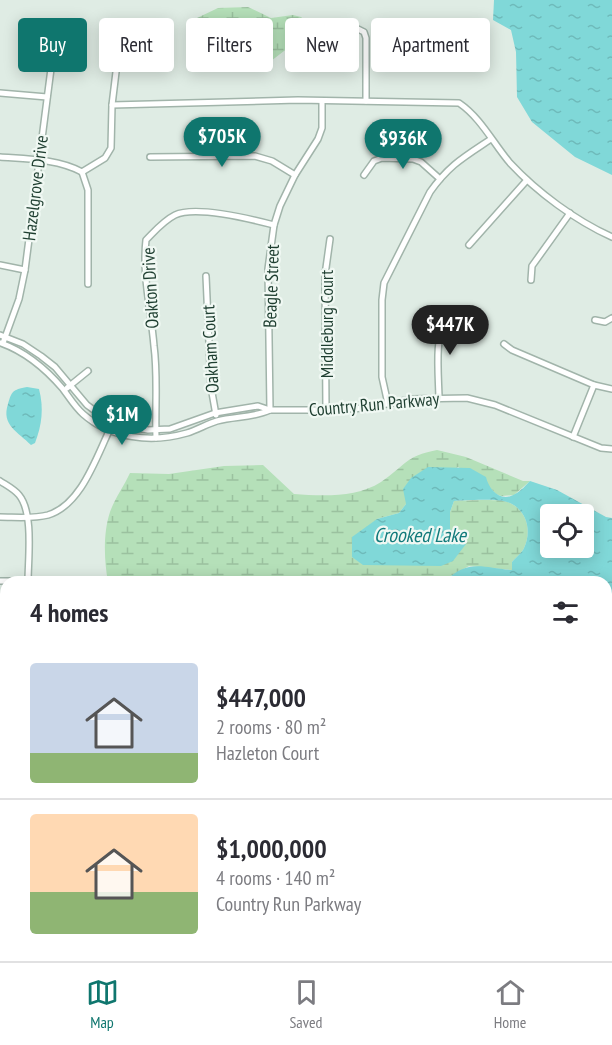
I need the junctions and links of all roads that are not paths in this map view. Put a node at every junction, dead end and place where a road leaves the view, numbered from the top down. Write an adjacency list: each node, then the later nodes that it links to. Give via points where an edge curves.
1 (359, 30): 7 (street, via 366,38)
2 (50, 72): 5 (street, Hazelgrove Drive)
3 (116, 72): 8 (street)
4 (0, 93): 5 (street)
5 (46, 97): 12 (street, Hazelgrove Drive)
6 (322, 101): 7 (street); 8 (street); 14 (street, Beagle Street, via 318,139)
7 (366, 102): 9 (street, via 459,103 472,112)
8 (112, 105): 13 (street, via 109,153)
9 (491, 139): 16 (street, via 458,161); 17 (street)
10 (0, 157): 12 (street)
11 (150, 157): 14 (street, via 255,156)
12 (38, 160): 13 (street); 24 (street, Hazelgrove Drive)
13 (82, 172): 27 (street, via 87,190)
14 (295, 175): 19 (street, Beagle Street)
15 (364, 175): 16 (street, via 374,160 413,159)
16 (440, 179): 39 (street, via 384,283 382,377)
17 (527, 180): 18 (street); 22 (street)
18 (570, 213): 20 (street); 26 (street, via 532,266)
19 (274, 225): 40 (street, Beagle Street, via 268,269); 45 (street, Oakton Drive, via 225,214 178,213 165,220 146,240 146,280 156,369)
20 (612, 237)
21 (330, 239): 41 (street, Middleburg Court, via 325,275)
22 (469, 245)
23 (0, 265): 24 (street)
24 (25, 270): 31 (street, Hazelgrove Drive, via 19,299)
25 (207, 276): 42 (street, Oakham Court)
26 (531, 280)
27 (88, 284)
28 (446, 312): 38 (street, via 438,342)
29 (612, 318): 30 (street, via 605,322)
30 (595, 320)
31 (2, 339): 35 (street, Country Run Parkway, via 23,344 41,356); 37 (street, Country Run Parkway, via 30,358)
32 (504, 344): 34 (street)
33 (88, 371): 35 (street)
34 (594, 385): 36 (street); 46 (street)
35 (70, 386): 37 (street); 44 (street, Country Run Parkway)
36 (612, 389)
37 (64, 390): 44 (street, Country Run Parkway, via 83,414)
38 (439, 397): 39 (street, Country Run Parkway); 46 (street, Country Run Parkway, via 495,405)
39 (388, 404): 41 (street, Country Run Parkway)
40 (270, 410): 41 (street, Country Run Parkway); 42 (street, Country Run Parkway, via 258,406); 43 (street, Country Run Parkway, via 258,416)
41 (326, 410)
42 (215, 413): 43 (street, Oakham Court); 45 (street, Country Run Parkway, via 170,429)
43 (218, 421): 47 (street, Country Run Parkway, via 190,432)
44 (111, 427): 45 (street, Country Run Parkway); 47 (street, Country Run Parkway, via 139,438); 51 (street, via 77,495 47,515)
45 (156, 429): 47 (street, Oakton Drive)
46 (573, 437): 48 (street, Country Run Parkway)
47 (156, 438)
48 (612, 449)
49 (0, 481): 51 (street, via 18,493)
50 (0, 517): 51 (street)
51 (28, 517): 52 (street)
52 (28, 576)

